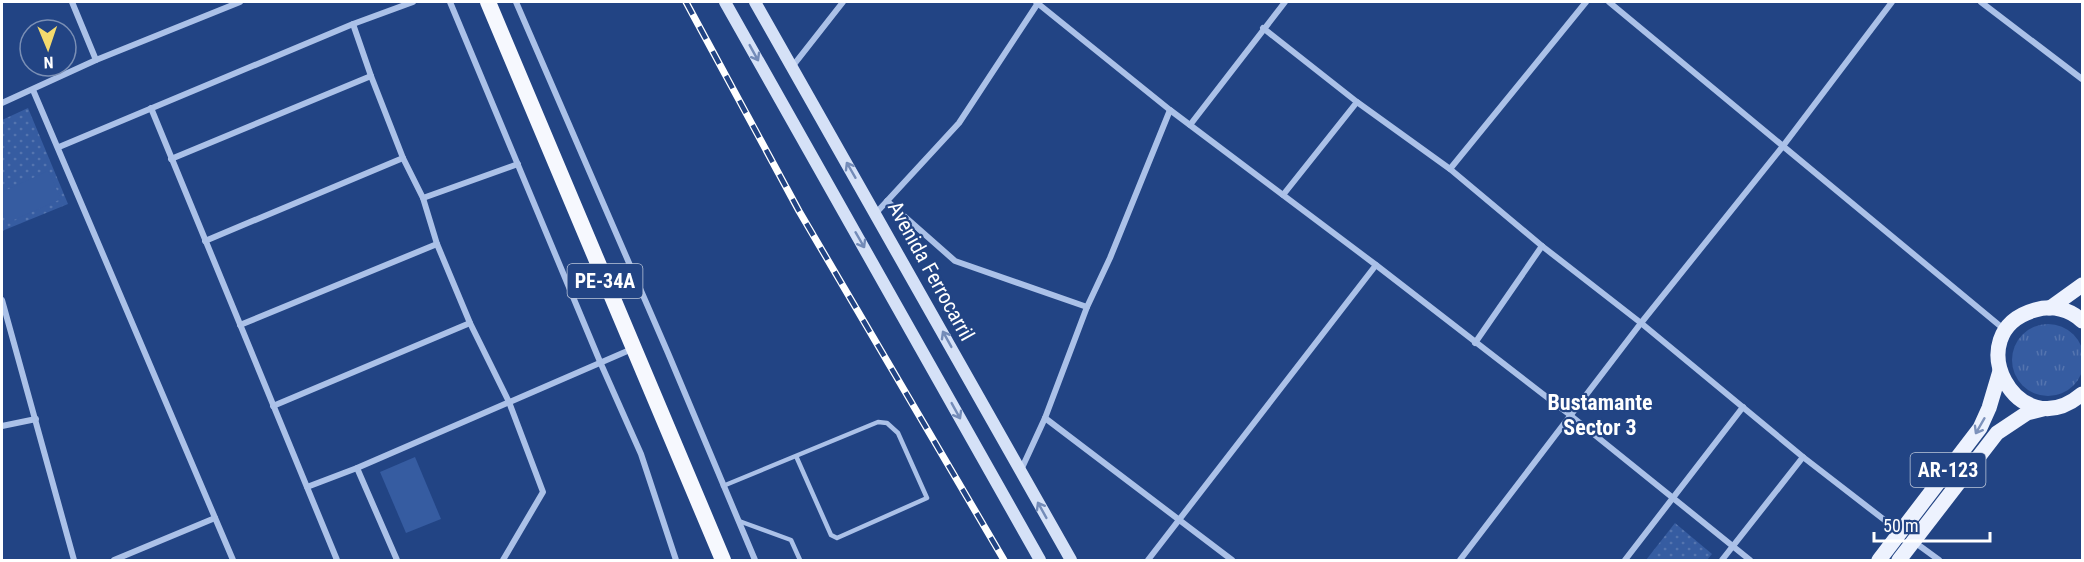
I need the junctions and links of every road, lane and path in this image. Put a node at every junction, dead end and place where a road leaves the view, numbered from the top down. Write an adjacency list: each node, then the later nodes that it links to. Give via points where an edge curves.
1 (72, 2): 18 (street)
2 (240, 2): 18 (street)
3 (413, 2): 16 (street)
4 (450, 2): 32 (street)
5 (488, 2): 52 (highway, PE-34A)
6 (516, 2): 68 (street)
7 (725, 2): 87 (main road, one-way to 87)
8 (755, 2): 19 (main road, Avenida Ferrocarril)
9 (843, 2): 19 (street)
10 (1037, 2): 26 (street); 36 (street, via 959,123)
11 (1285, 2): 17 (street)
12 (1586, 2): 33 (street)
13 (1609, 2): 28 (street)
14 (1892, 2): 28 (street)
15 (1981, 2): 21 (street)
16 (353, 24): 20 (street); 25 (street)
17 (1263, 28): 23 (street); 27 (street)
18 (96, 60): 22 (street)
19 (792, 67): 37 (main road, Avenida Ferrocarril, one-way to 19)
20 (371, 76): 30 (street); 31 (street)
21 (2082, 79)
22 (33, 90): 24 (street); 29 (street)
23 (1357, 102): 33 (street); 34 (street)
24 (2, 103)
25 (151, 108): 29 (street); 31 (street)
26 (1170, 110): 27 (street); 44 (street)
27 (1190, 125): 34 (street)
28 (1784, 146): 48 (street); 50 (street)
29 (59, 147): 71 (street)
30 (404, 158): 35 (street); 38 (street)
31 (171, 159): 38 (street)
32 (518, 164): 35 (street); 53 (street)
33 (1450, 169): 40 (street)
34 (1284, 195): 41 (street)
35 (423, 198): 39 (street)
36 (887, 201): 37 (street); 44 (street, via 955,261)
37 (876, 213): 67 (main road, Avenida Ferrocarril, one-way to 37)
38 (205, 241): 49 (street)
39 (437, 244): 47 (street); 49 (street)
40 (1542, 246): 48 (street); 51 (street)
41 (1376, 265): 51 (street); 73 (street)
42 (2082, 285): 45 (main road)
43 (2, 300): 62 (street)
44 (1087, 307): 61 (street)
45 (2050, 308): 46 (main road, via 2070,312); 50 (main road, via 2029,311)
46 (2082, 321)
47 (470, 323): 56 (street); 57 (street)
48 (1641, 323): 58 (street); 60 (street)
49 (240, 325): 57 (street)
50 (2006, 331): 54 (main road, AR-123, via 1998,351)
51 (1475, 343): 60 (street)
52 (633, 349): 53 (street); 84 (highway, PE-34A)
53 (601, 364): 56 (street); 83 (street, via 641,454)
54 (2000, 371): 59 (main road, via 2017,397); 74 (main road, AR-123, one-way to 74, via 1980,428)
55 (2082, 395): 59 (main road, AR-123, via 2067,404)
56 (509, 402): 66 (street); 82 (street, via 543,492)
57 (273, 406): 69 (street)
58 (1743, 407): 65 (street); 70 (street)
59 (2047, 408): 75 (main road, AR-123, via 2027,413 1997,433)
60 (1570, 415): 70 (street); 91 (street)
61 (1045, 418): 67 (street); 73 (street)
62 (36, 419): 63 (street); 77 (street)
63 (2, 426)
64 (796, 456): 64 (lane, via 878,422 887,423 898,433 927,498 837,538 831,535); 68 (lane)
65 (1803, 457): 74 (street); 76 (street)
66 (357, 468): 69 (street); 81 (street)
67 (1020, 471): 88 (main road, Avenida Ferrocarril, one-way to 67)
68 (723, 486): 72 (street)
69 (307, 487): 80 (street)
70 (1673, 498): 76 (street); 92 (street)
71 (215, 518): 78 (street); 79 (street)
72 (737, 521): 85 (street); 86 (lane, via 791,540)
73 (1180, 521): 89 (street); 90 (street)
74 (1899, 532): 75 (street); 95 (main road, AR-123)
75 (1914, 541): 96 (main road, AR-123); 97 (street)
76 (1733, 547): 93 (street); 94 (street)
77 (74, 561)
78 (114, 561)
79 (232, 561)
80 (338, 561)
81 (397, 561)
82 (503, 561)
83 (676, 561)
84 (723, 561)
85 (754, 561)
86 (800, 561)
87 (1040, 561)
88 (1071, 561)
89 (1148, 561)
90 (1232, 561)
91 (1460, 561)
92 (1624, 561)
93 (1722, 561)
94 (1750, 561)
95 (1879, 561)
96 (1899, 561)
97 (1939, 561)

